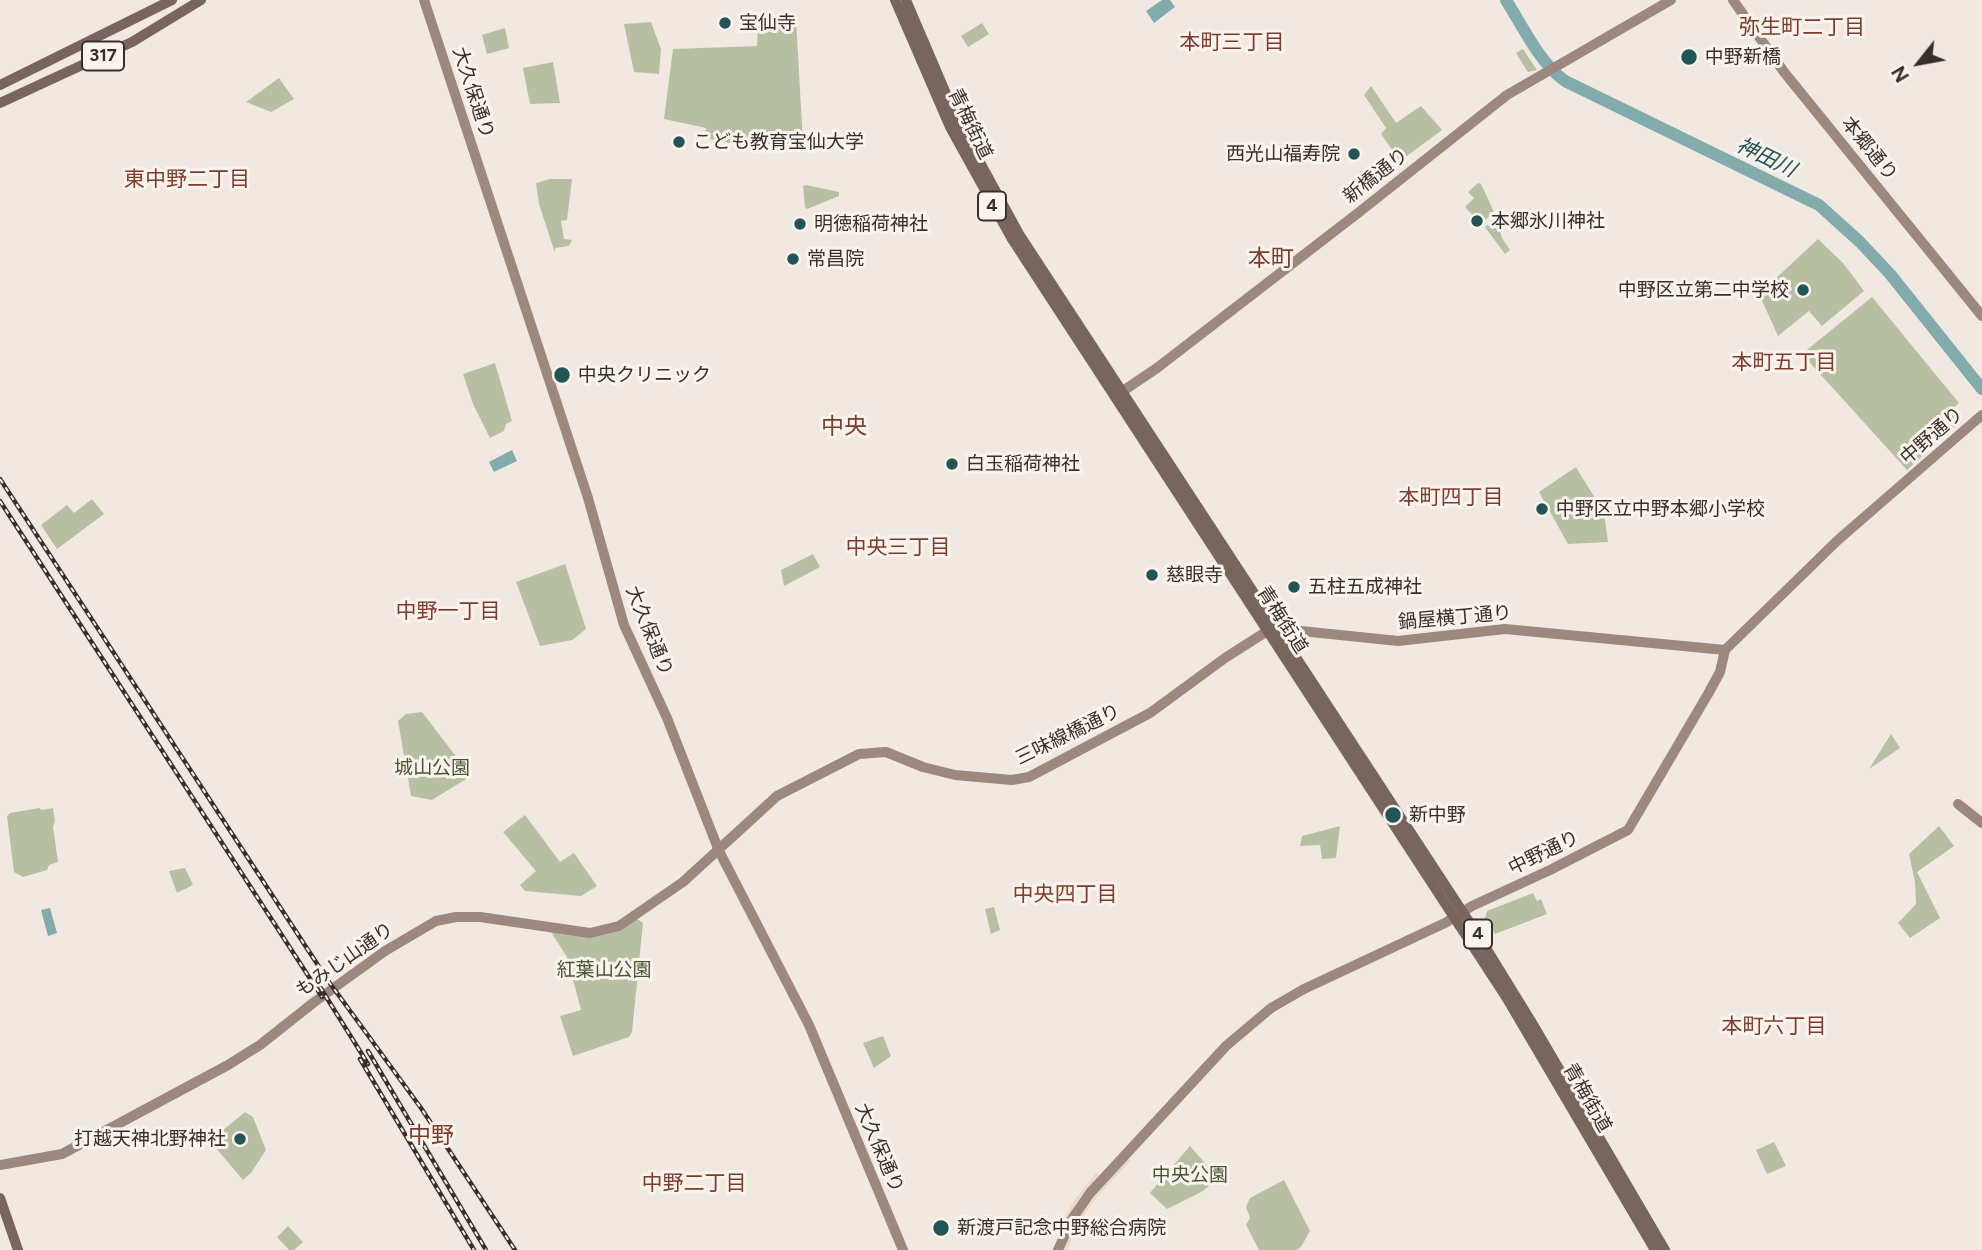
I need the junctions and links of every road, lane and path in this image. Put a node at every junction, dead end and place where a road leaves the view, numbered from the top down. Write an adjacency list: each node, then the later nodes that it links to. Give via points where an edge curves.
1 (172, 0): 8 (main road, 317)
2 (201, 0): 9 (main road, 317, via 132,42)
3 (424, 0): 17 (street, 大久保通り, via 584,486 624,625)
4 (895, 0): 11 (main road, 青梅街道 / 4, via 950,127 990,202)
5 (906, 0): 11 (main road, 青梅街道 / 4, via 959,124 994,191)
6 (1671, 0): 11 (street, 新橋通り, via 1507,95 1359,214)
7 (1733, 0): 10 (street, 本郷通り, via 1784,72)
8 (0, 85)
9 (0, 103)
10 (1982, 316)
11 (1119, 395): 13 (main road, 青梅街道 / 4)
12 (1982, 415): 14 (street, 中野通り, via 1838,540)
13 (1272, 628): 14 (street, 鍋屋横丁通り, via 1398,641 1505,629); 17 (street, 三味線橋通り, via 1150,713 1029,777 955,775 886,752 859,754 777,796); 18 (main road, 青梅街道 / 4)
14 (1725, 650): 18 (street, 中野通り, via 1720,672 1628,830)
15 (1958, 804): 16 (street)
16 (1982, 823)
17 (719, 850): 19 (street, もみじ山通り, via 638,914 602,932 473,916 436,922 385,951 228,1065 70,1151); 22 (street, 大久保通り, via 809,1025)
18 (1458, 914): 23 (street, 中野通り, via 1304,989 1242,1031 1085,1198); 24 (main road, 青梅街道 / 4); 25 (main road, 青梅街道 / 4, via 1534,1026)
19 (0, 1165)
20 (0, 1198): 21 (main road)
21 (18, 1250)
22 (903, 1250)
23 (1058, 1250)
24 (1655, 1250)
25 (1665, 1250)

